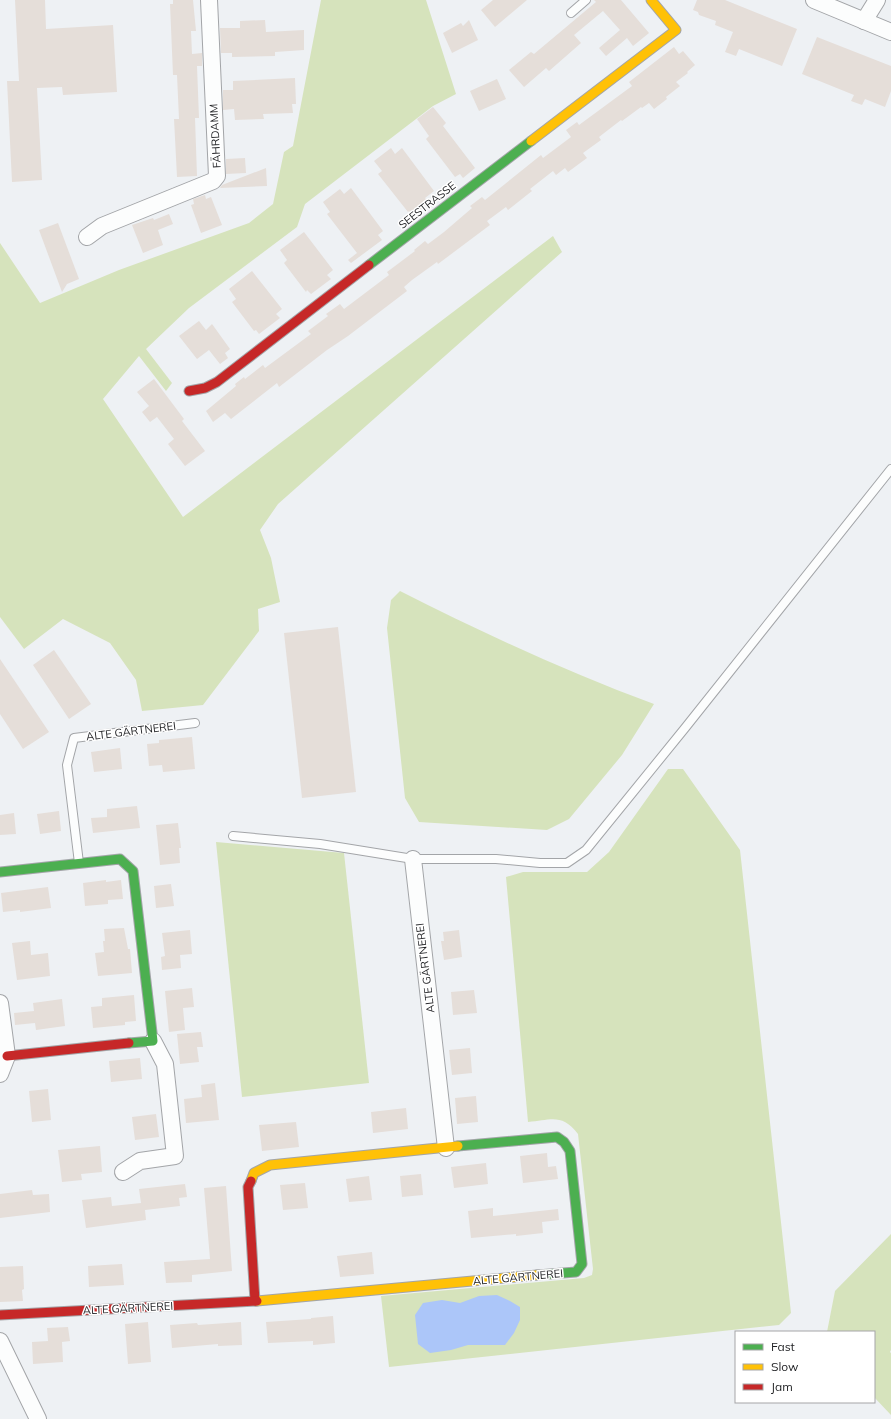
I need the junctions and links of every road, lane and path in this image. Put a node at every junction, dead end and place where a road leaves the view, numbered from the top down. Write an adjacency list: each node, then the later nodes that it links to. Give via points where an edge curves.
1 (209, 0): 9 (street, FÄHRDAMM, via 217,176 213,181 102,226)
2 (586, 0): 6 (lane)
3 (651, 0): 10 (street, SEESTRASSE, via 676,30 217,382)
4 (814, 0): 7 (street)
5 (877, 0): 7 (street)
6 (571, 13)
7 (864, 21): 8 (street)
8 (891, 32)
9 (86, 237)
10 (190, 391)
11 (891, 469): 14 (lane, via 586,850 567,863 496,858)
12 (195, 723): 15 (lane, ALTE GÄRTNEREI, via 74,738 67,765)
13 (234, 836): 14 (lane, via 320,844)
14 (413, 859): 21 (street, ALTE GÄRTNEREI)
15 (79, 863): 16 (street); 18 (street, via 120,859 133,871)
16 (0, 872)
17 (0, 1003): 19 (street)
18 (152, 1041): 19 (street); 22 (street, via 165,1064 175,1156 140,1160)
19 (7, 1056): 20 (street)
20 (0, 1074)
21 (446, 1148): 23 (street, ALTE GÄRTNEREI, via 270,1165 254,1173 248,1187); 23 (street, ALTE GÄRTNEREI, via 557,1137 564,1142 570,1152 582,1264 576,1272)
22 (124, 1172)
23 (255, 1301): 24 (street, ALTE GÄRTNEREI)
24 (0, 1315)
25 (0, 1341): 26 (street)
26 (38, 1419)

